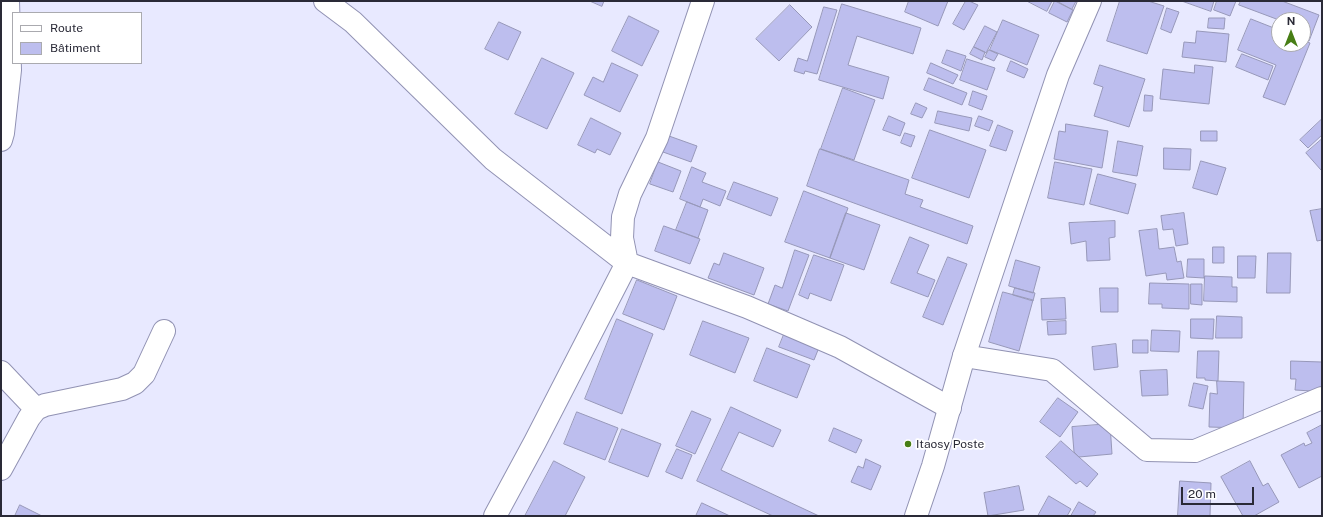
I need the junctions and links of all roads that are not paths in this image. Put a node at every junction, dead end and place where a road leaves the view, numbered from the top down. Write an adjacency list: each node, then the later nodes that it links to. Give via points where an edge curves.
1 (8, 1): 5 (street, via 10,70)
2 (325, 1): 6 (street, via 353,22 493,159)
3 (703, 1): 6 (street, via 657,138 630,194 623,217 622,238)
4 (1090, 1): 8 (street, via 1058,75)
5 (1, 140)
6 (627, 263): 11 (street, via 747,307 840,347); 14 (street)
7 (164, 331): 12 (street, via 144,374 135,383 122,389)
8 (964, 356): 10 (street, via 1052,370 1147,450 1195,451); 11 (street)
9 (1, 372): 12 (street)
10 (1322, 398)
11 (950, 408): 15 (street)
12 (36, 409): 13 (street)
13 (1, 469)
14 (496, 516)
15 (916, 516)

